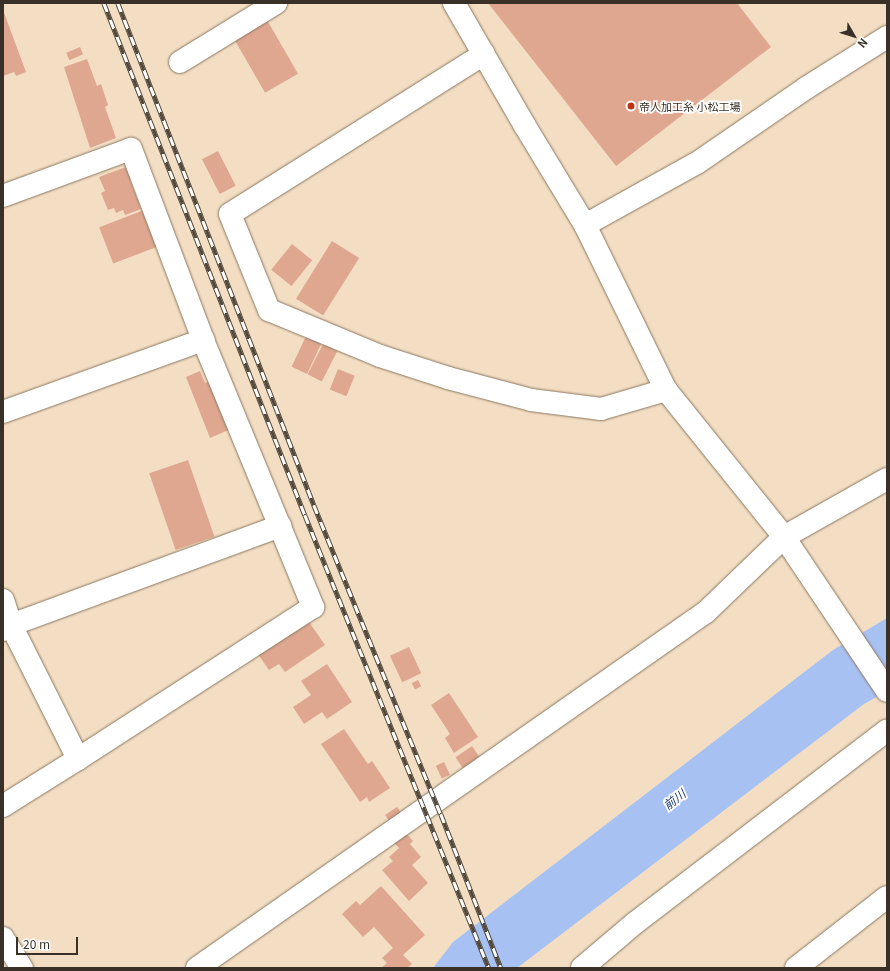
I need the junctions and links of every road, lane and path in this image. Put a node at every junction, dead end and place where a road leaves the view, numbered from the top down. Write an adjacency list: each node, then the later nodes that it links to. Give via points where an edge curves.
1 (276, 3): 5 (street)
2 (454, 3): 4 (street)
3 (887, 37): 7 (street, via 806,88 697,163)
4 (484, 54): 7 (street); 9 (street, via 230,214 269,310 380,356 448,378 531,400 601,409)
5 (180, 62)
6 (3, 196): 8 (street, via 131,149)
7 (586, 225): 9 (street)
8 (203, 340): 10 (street); 12 (street)
9 (666, 390): 13 (street)
10 (3, 412)
11 (887, 479): 13 (street)
12 (280, 526): 15 (street); 18 (street, via 313,607)
13 (784, 537): 16 (street); 23 (street, via 706,612)
14 (3, 600): 15 (street)
15 (7, 627): 18 (street)
16 (887, 691)
17 (887, 730): 24 (street, via 635,923)
18 (78, 759): 19 (street)
19 (3, 806)
20 (887, 898): 25 (street)
21 (4, 941): 22 (street)
22 (22, 968)
23 (197, 968)
24 (582, 968)
25 (796, 968)

